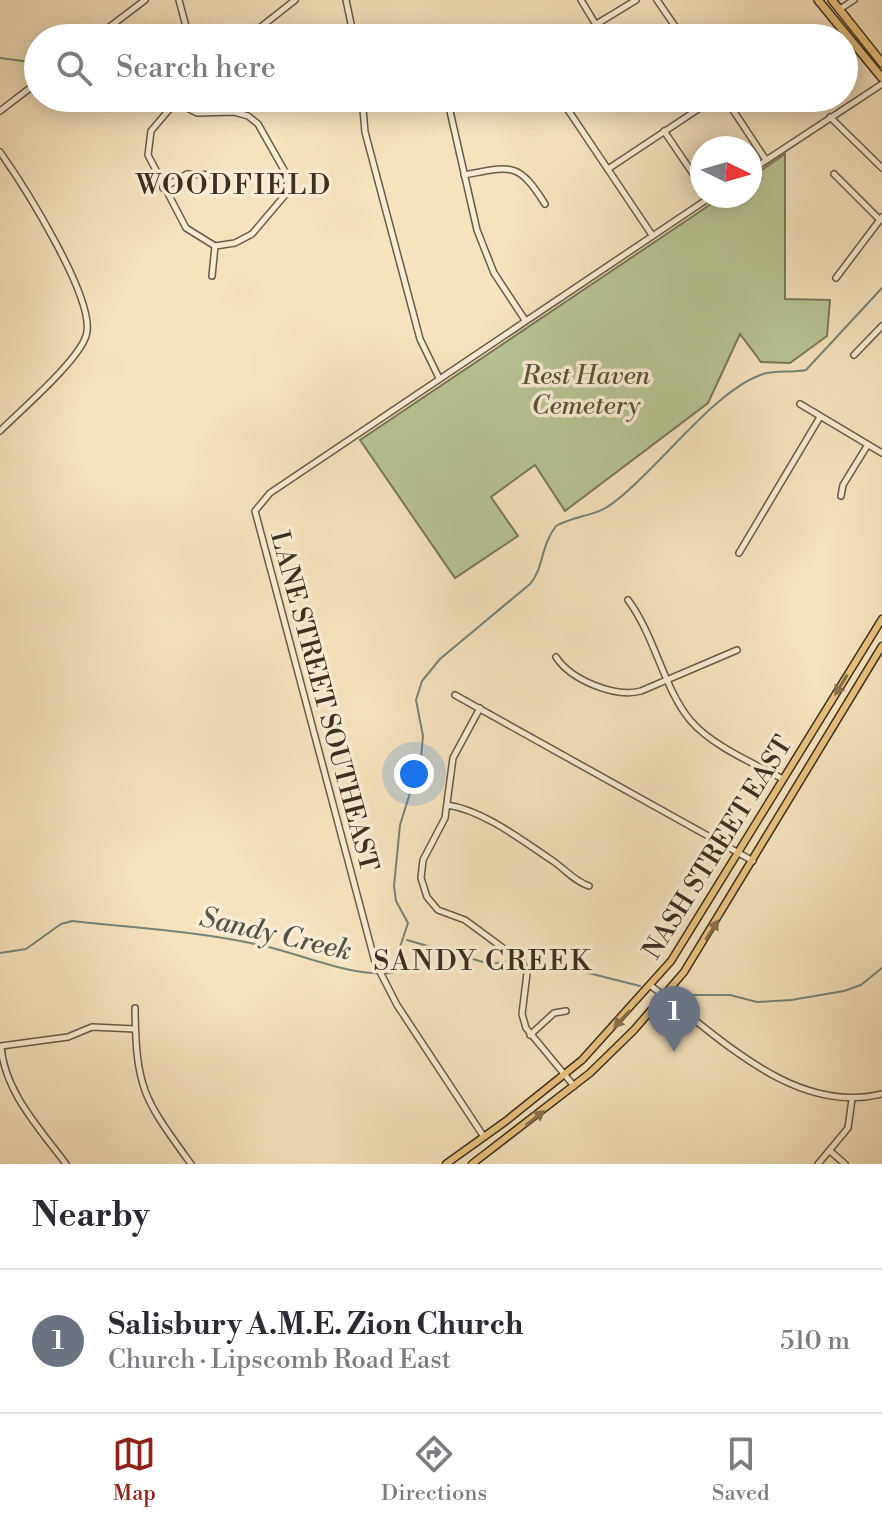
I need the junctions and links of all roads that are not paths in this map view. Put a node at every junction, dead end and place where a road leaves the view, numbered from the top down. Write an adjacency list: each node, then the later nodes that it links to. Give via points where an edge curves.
1 (145, 0): 12 (street)
2 (179, 0): 13 (street)
3 (295, 0): 14 (street)
4 (346, 0): 15 (street)
5 (581, 0): 16 (street)
6 (636, 0): 17 (street)
7 (657, 0): 18 (street)
8 (818, 0): 19 (highway)
9 (832, 0): 11 (highway)
10 (854, 0): 11 (street)
11 (839, 10): 20 (highway)
12 (113, 24)
13 (185, 24)
14 (265, 24)
15 (351, 24)
16 (594, 24)
17 (597, 24)
18 (673, 24)
19 (837, 24)
20 (850, 24)
21 (858, 33): 23 (highway)
22 (858, 51): 24 (highway)
23 (882, 63)
24 (882, 81): 26 (street)
25 (24, 93): 27 (street)
26 (858, 98)
27 (0, 111)
28 (167, 112): 49 (street, via 147,143)
29 (196, 112): 31 (street)
30 (234, 112): 54 (street, via 258,124 288,177 286,194 252,234)
31 (234, 112)
32 (363, 112): 60 (street, via 420,339)
33 (450, 112): 48 (street)
34 (569, 112): 44 (street)
35 (693, 112): 39 (street)
36 (734, 112): 41 (street)
37 (837, 112): 38 (street)
38 (830, 117): 41 (street); 43 (street)
39 (664, 131): 44 (street); 45 (street)
40 (0, 152): 63 (street, via 31,198 89,319 81,348)
41 (766, 160): 42 (street)
42 (762, 163)
43 (882, 168)
44 (608, 169): 53 (street)
45 (690, 169)
46 (834, 174): 52 (street)
47 (215, 175): 49 (street, via 187,174)
48 (464, 175): 50 (street, via 516,169); 57 (street, via 489,264)
49 (163, 188): 54 (street, via 186,228)
50 (545, 204)
51 (693, 208): 53 (street, LANE STREET SOUTHEAST)
52 (881, 219): 56 (street)
53 (652, 235): 57 (street, LANE STREET SOUTHEAST)
54 (215, 246): 55 (street)
55 (212, 276)
56 (836, 278)
57 (525, 320): 60 (street, LANE STREET SOUTHEAST)
58 (881, 329): 59 (street)
59 (854, 355)
60 (439, 378): 91 (street, LANE STREET SOUTHEAST, via 270,493 255,511 381,975)
61 (800, 404): 62 (street)
62 (820, 417): 64 (street); 67 (street)
63 (0, 431)
64 (867, 446): 65 (street); 66 (street)
65 (882, 453)
66 (841, 496)
67 (739, 553)
68 (628, 600): 73 (street, via 646,625)
69 (882, 619): 76 (main road, NASH STREET EAST, one-way to 76)
70 (882, 646): 79 (main road, NASH STREET EAST)
71 (737, 650): 73 (street)
72 (556, 657): 73 (street, via 568,671 619,693 641,691)
73 (669, 679): 76 (street, via 698,728)
74 (455, 695): 75 (street)
75 (480, 708): 77 (street, via 453,758); 78 (street)
76 (784, 780): 78 (main road, NASH STREET EAST)
77 (447, 805): 80 (street, via 487,821); 86 (street, via 421,867 424,889 438,910 465,920 522,962 527,977 522,1014)
78 (740, 854): 79 (street); 81 (main road, NASH STREET EAST)
79 (754, 862): 82 (main road, NASH STREET EAST, one-way to 79)
80 (589, 886)
81 (651, 986): 82 (street); 87 (main road, NASH STREET EAST, one-way to 87)
82 (665, 996): 88 (main road, NASH STREET EAST); 90 (street, via 784,1081 821,1095)
83 (135, 1008): 85 (street)
84 (566, 1011): 86 (street, via 554,1013)
85 (135, 1029): 93 (street, via 92,1027 68,1037 1,1046 13,1088); 94 (street, via 142,1090)
86 (530, 1035): 87 (street)
87 (565, 1075): 88 (street); 91 (main road, NASH STREET EAST)
88 (574, 1086): 96 (main road, NASH STREET EAST, one-way to 88)
89 (882, 1094): 90 (street)
90 (852, 1099): 92 (street, via 848,1128)
91 (484, 1137): 95 (main road, NASH STREET EAST)
92 (830, 1151): 97 (street); 98 (street)
93 (66, 1164)
94 (191, 1164)
95 (446, 1164)
96 (472, 1164)
97 (818, 1164)
98 (845, 1164)

